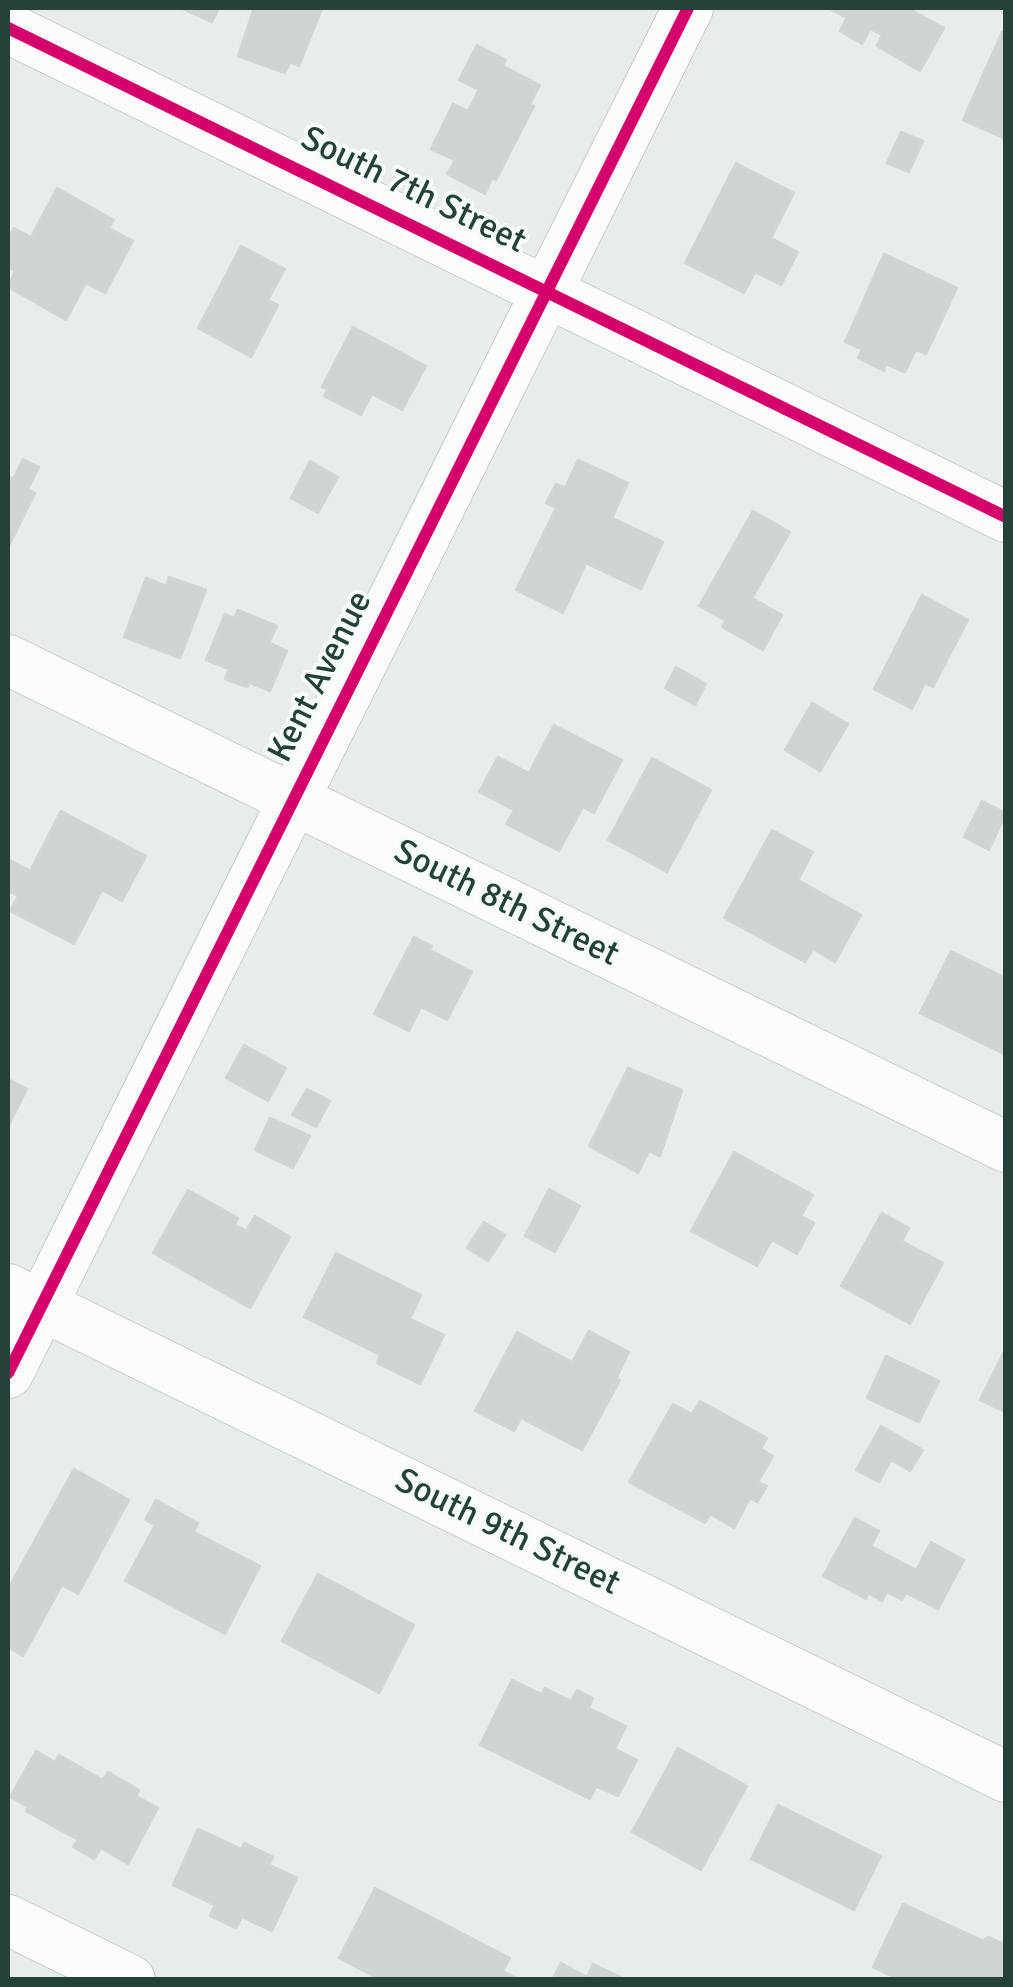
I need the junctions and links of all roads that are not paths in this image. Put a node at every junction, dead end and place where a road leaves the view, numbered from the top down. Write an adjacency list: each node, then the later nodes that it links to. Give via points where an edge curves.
1 (688, 8): 3 (street, Kent Avenue)
2 (8, 28): 3 (street, South 7th Street)
3 (548, 290): 4 (street, South 7th Street); 6 (street, Kent Avenue)
4 (1006, 517)
5 (8, 660): 6 (street, South 8th Street)
6 (292, 800): 7 (street, South 8th Street); 8 (street, Kent Avenue)
7 (1006, 1147)
8 (24, 1297): 9 (street, Kent Avenue); 10 (street, South 9th Street)
9 (8, 1372)
10 (1006, 1778)
11 (8, 1920): 12 (street)
12 (130, 1980)

